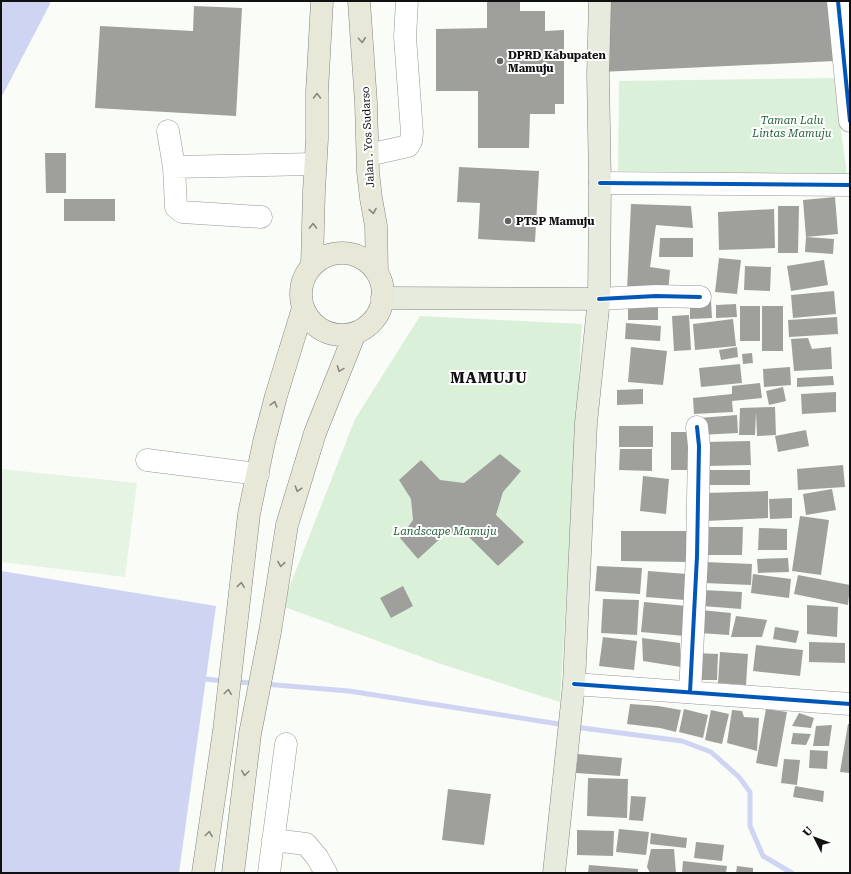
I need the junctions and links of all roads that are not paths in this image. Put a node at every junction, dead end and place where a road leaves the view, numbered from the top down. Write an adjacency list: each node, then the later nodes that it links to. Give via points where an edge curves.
1 (322, 1): 9 (highway, one-way to 1)
2 (359, 1): 8 (highway, Jalan . Yos Sudarso, one-way to 8)
3 (407, 1): 8 (street, via 405,37 412,141 408,146)
4 (600, 1): 11 (main road)
5 (838, 1): 6 (street)
6 (850, 121)
7 (168, 131): 10 (street)
8 (368, 155): 15 (highway, Jalan . Yos Sudarso, one-way to 15, via 376,226)
9 (316, 164): 10 (street); 14 (highway, one-way to 9)
10 (174, 167): 13 (street, via 175,202 178,210)
11 (600, 183): 12 (street); 18 (main road)
12 (850, 185)
13 (261, 217)
14 (312, 265): 15 (highway, via 328,255 346,253 364,259); 19 (highway, via 301,290)
15 (376, 272): 17 (highway, via 380,280)
16 (700, 297): 18 (street)
17 (382, 298): 18 (main road); 20 (highway, via 380,307 370,323)
18 (598, 298): 24 (main road, via 586,423)
19 (303, 308): 20 (highway, via 310,320 323,330 336,334); 23 (highway, one-way to 19, via 276,396)
20 (354, 332): 30 (highway, one-way to 30, via 315,433 287,525 250,734)
21 (696, 427): 25 (street, via 699,446 698,556)
22 (147, 460): 23 (street)
23 (258, 474): 29 (highway, one-way to 23, via 224,730 249,514)
24 (574, 692): 25 (street); 33 (main road)
25 (690, 692): 26 (street)
26 (850, 704)
27 (286, 744): 28 (street)
28 (273, 840): 31 (street); 32 (street, via 306,844)
29 (203, 873)
30 (233, 873)
31 (269, 873)
32 (326, 873)
33 (554, 873)

